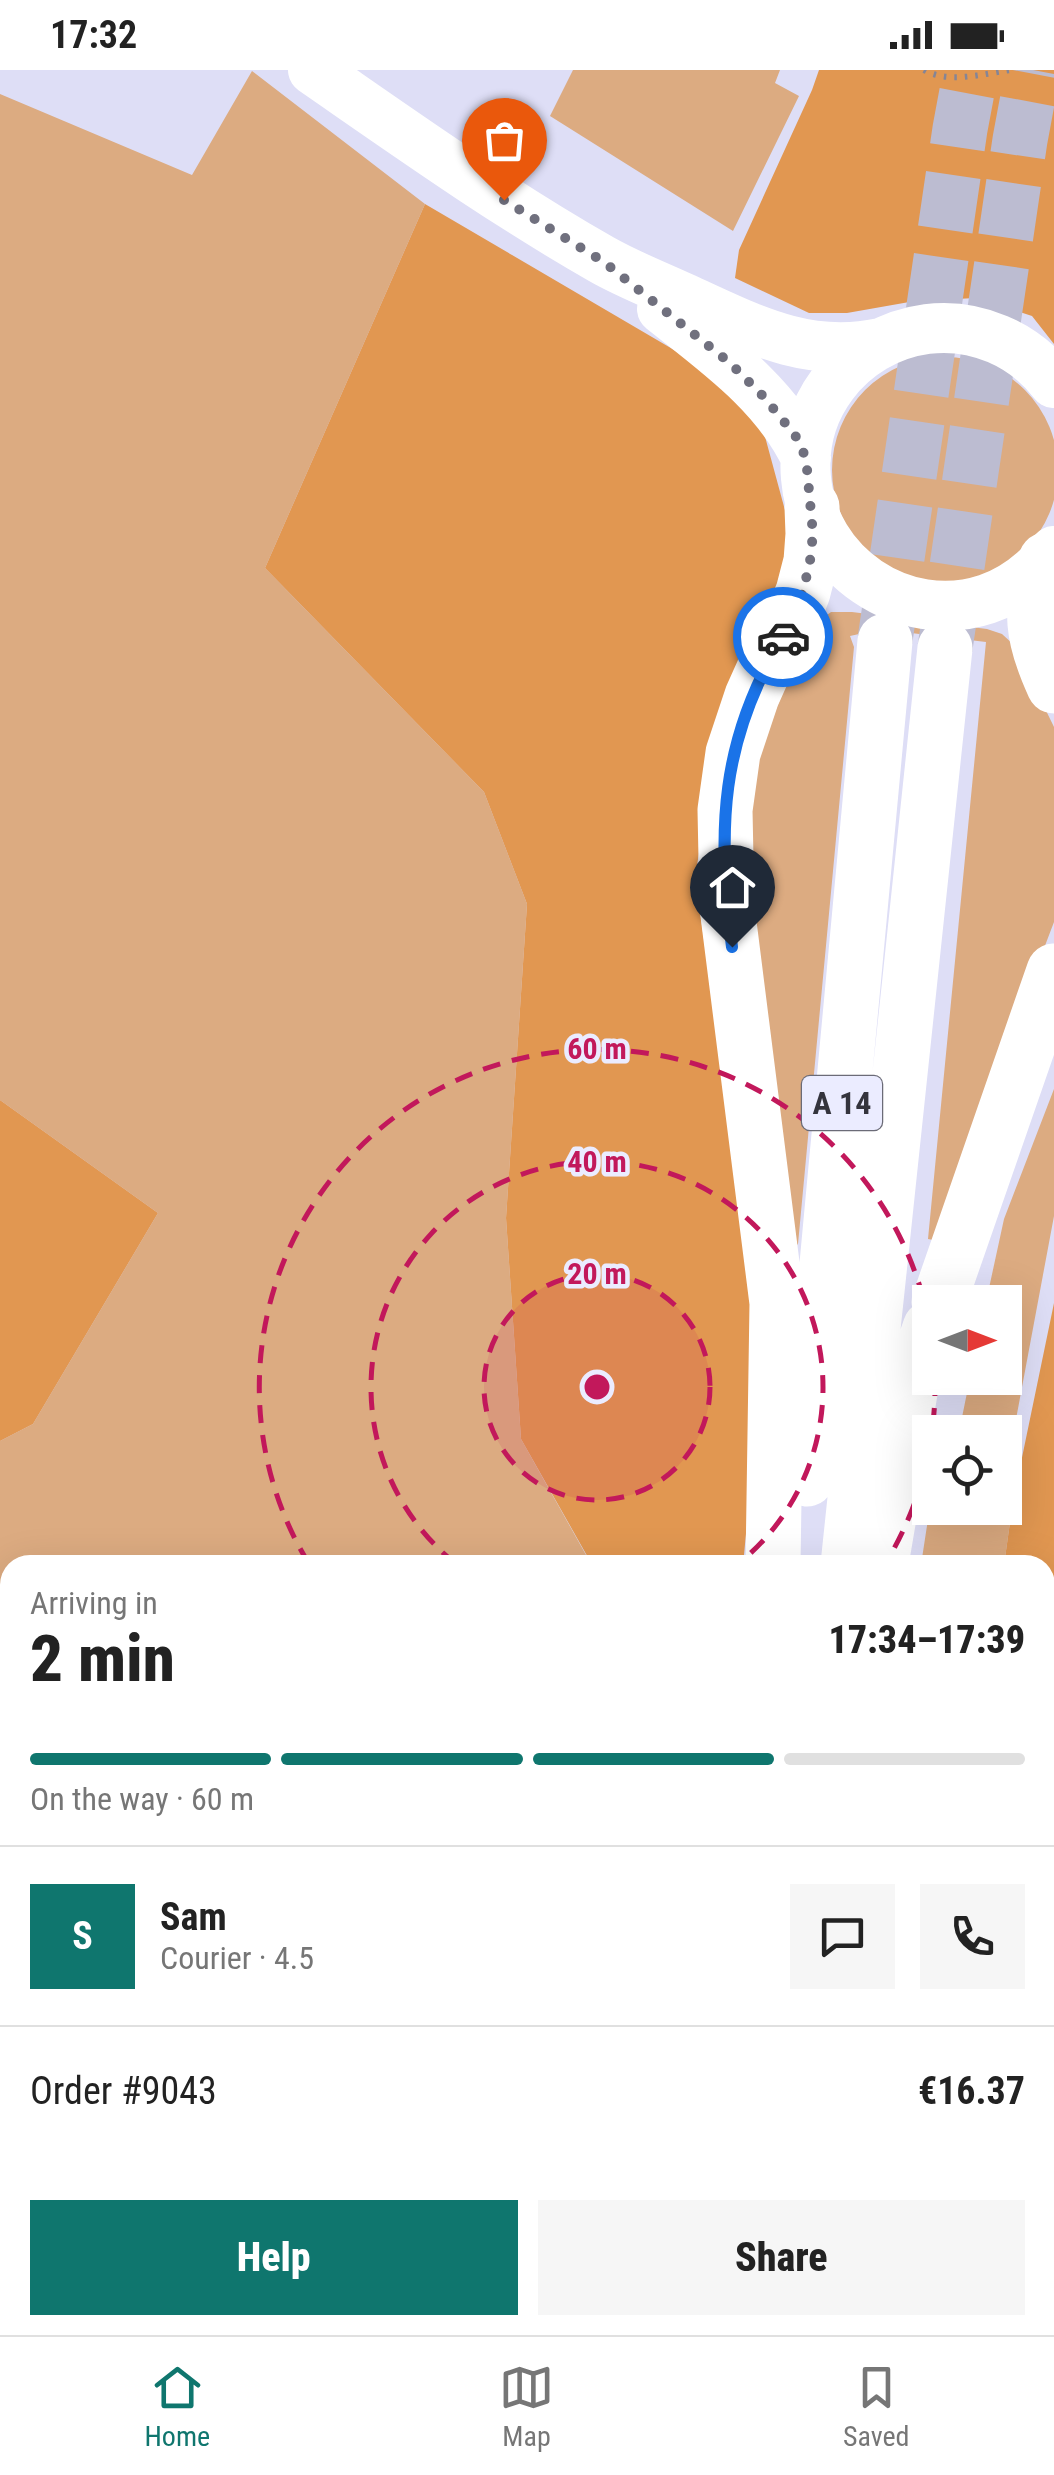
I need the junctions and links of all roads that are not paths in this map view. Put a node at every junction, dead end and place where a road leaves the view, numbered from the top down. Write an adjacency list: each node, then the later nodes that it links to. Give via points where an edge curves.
1 (342, 78): 2 (main road, via 470,179)
2 (604, 262): 3 (main road, via 784,341 823,348); 5 (main road, via 782,416)
3 (881, 343): 4 (main road, via 935,328 978,332 1017,349); 5 (main road, via 828,390 815,416)
4 (1054, 382)
5 (809, 482): 6 (main road, via 826,539 853,572 890,595 946,606 988,599 1025,580); 13 (highway, via 813,534 803,592 752,696 724,810 727,907 777,1303)
6 (1050, 556): 9 (highway, via 1034,604 1040,656)
7 (884, 641): 14 (highway, A 14)
8 (946, 648): 15 (highway, A 14)
9 (1054, 686)
10 (1054, 971): 11 (highway)
11 (945, 1285)
12 (912, 1381): 16 (highway)
13 (772, 1555)
14 (800, 1555)
15 (849, 1555)
16 (883, 1555)

